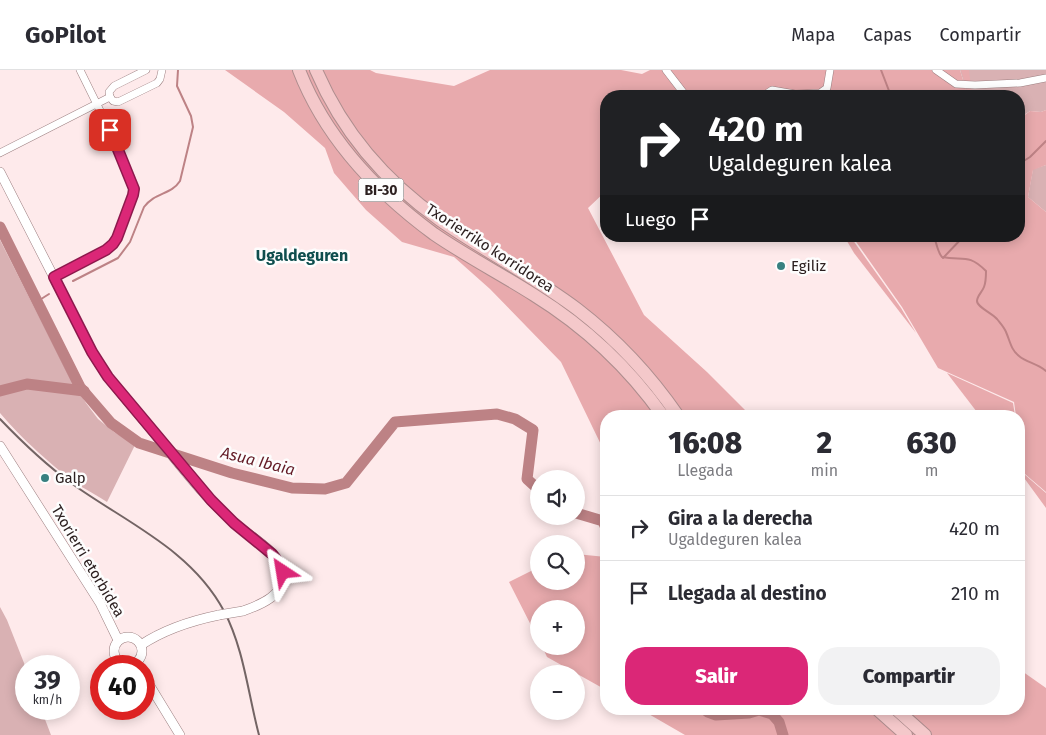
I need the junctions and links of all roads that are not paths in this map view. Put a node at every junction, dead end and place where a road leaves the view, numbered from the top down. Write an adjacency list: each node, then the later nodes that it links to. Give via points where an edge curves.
1 (80, 70): 13 (street)
2 (146, 70): 12 (street, via 114,86 109,92)
3 (162, 70): 12 (street, via 156,83 118,102)
4 (299, 70): 17 (highway, Txorierriko korridorea / BI-30, via 339,141 385,194 436,234 574,323 617,362)
5 (316, 70): 18 (highway, Txorierriko korridorea / BI-30, via 350,130 388,176 440,219 577,309 642,370)
6 (666, 70): 10 (street)
7 (830, 70): 11 (street)
8 (936, 70): 9 (street, via 956,84 1020,83)
9 (1046, 78)
10 (681, 90)
11 (825, 90)
12 (110, 97): 13 (street)
13 (97, 103): 14 (street); 16 (street, via 134,189 133,195 113,244)
14 (0, 154)
15 (0, 172): 16 (street)
16 (54, 277): 21 (street, bridge, via 99,364 127,400 228,518 272,554 282,567 283,578 278,591 261,604 192,621)
17 (657, 410)
18 (674, 410)
19 (0, 446): 20 (street, Txorierri etorbidea, via 100,603)
20 (118, 640): 21 (street, Txorierri etorbidea, via 126,636); 22 (street, Txorierri etorbidea, via 113,648)
21 (141, 645): 23 (street, Txorierri etorbidea)
22 (114, 655)
23 (142, 655)
24 (155, 694): 27 (street)
25 (884, 715): 28 (highway)
26 (903, 715): 29 (highway)
27 (180, 735)
28 (906, 735)
29 (925, 735)

